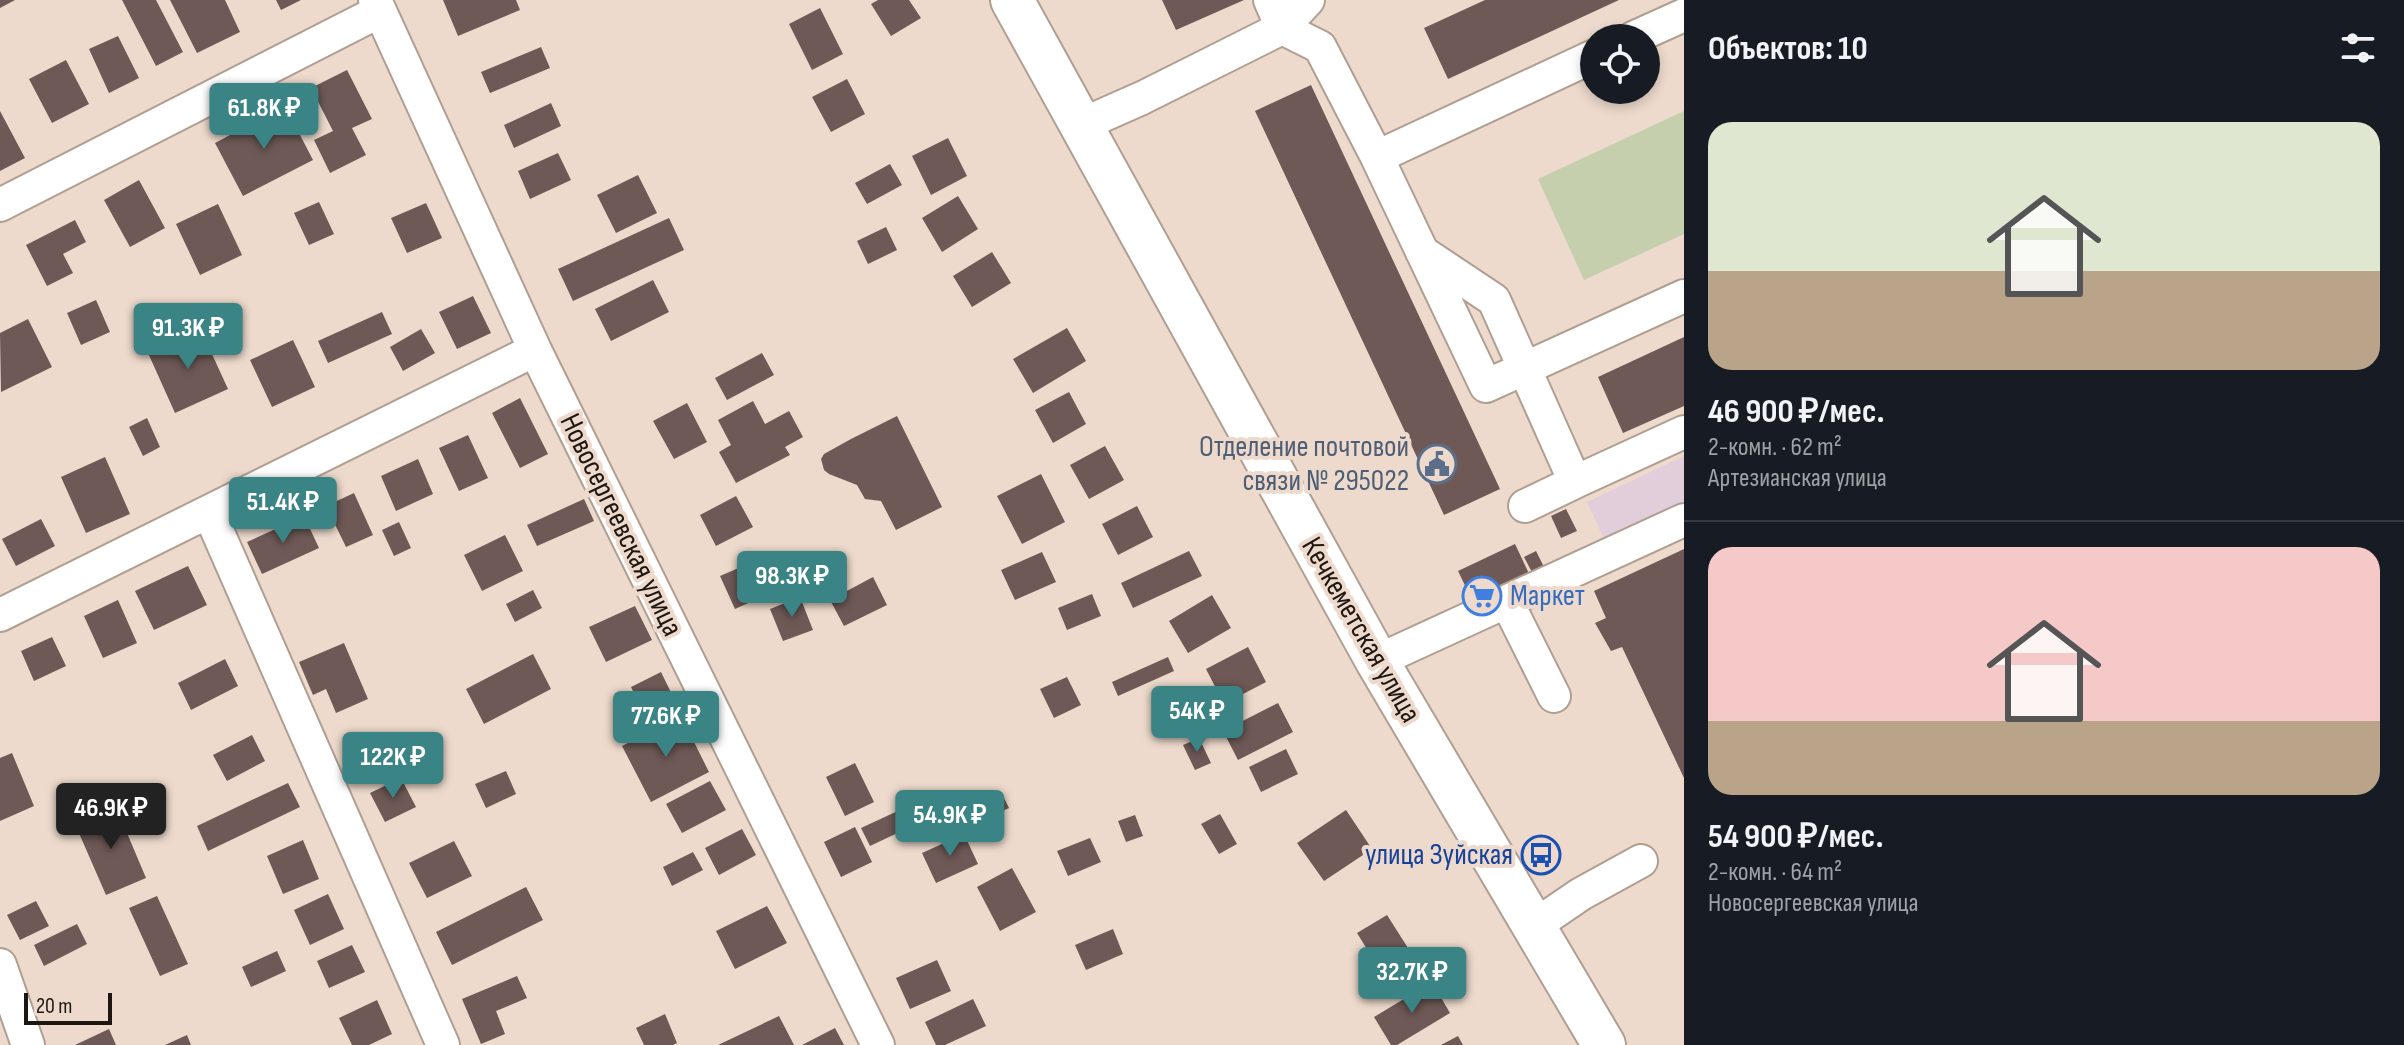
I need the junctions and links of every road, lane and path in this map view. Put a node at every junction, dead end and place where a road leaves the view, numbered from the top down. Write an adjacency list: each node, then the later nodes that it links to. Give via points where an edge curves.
1 (1012, 0): 8 (main road, Кечкеметская улица)
2 (1308, 0): 4 (street)
3 (377, 6): 10 (street); 13 (street, Новосергеевская улица)
4 (1276, 14): 8 (street, via 1142,98); 9 (street, via 1320,47)
5 (1684, 15): 6 (street)
6 (1660, 26)
7 (1580, 63): 9 (street)
8 (1081, 125): 22 (main road, Кечкеметская улица)
9 (1377, 157): 11 (street)
10 (0, 205)
11 (1422, 251): 14 (street, via 1494,300); 14 (street, via 1486,386)
12 (1684, 296): 14 (street)
13 (535, 350): 18 (street); 29 (street, Новосергеевская улица)
14 (1526, 368): 16 (street)
15 (1684, 432): 16 (street)
16 (1575, 482): 17 (street)
17 (1525, 506)
18 (209, 512): 21 (street); 28 (street)
19 (1684, 520): 20 (street)
20 (1507, 602): 22 (street); 23 (street)
21 (0, 615)
22 (1377, 661): 25 (main road, Кечкеметская улица)
23 (1554, 696)
24 (1641, 861): 25 (street)
25 (1534, 926): 30 (main road, Кечкеметская улица)
26 (0, 965): 27 (street)
27 (28, 1045)
28 (443, 1045)
29 (878, 1045)
30 (1604, 1045)

